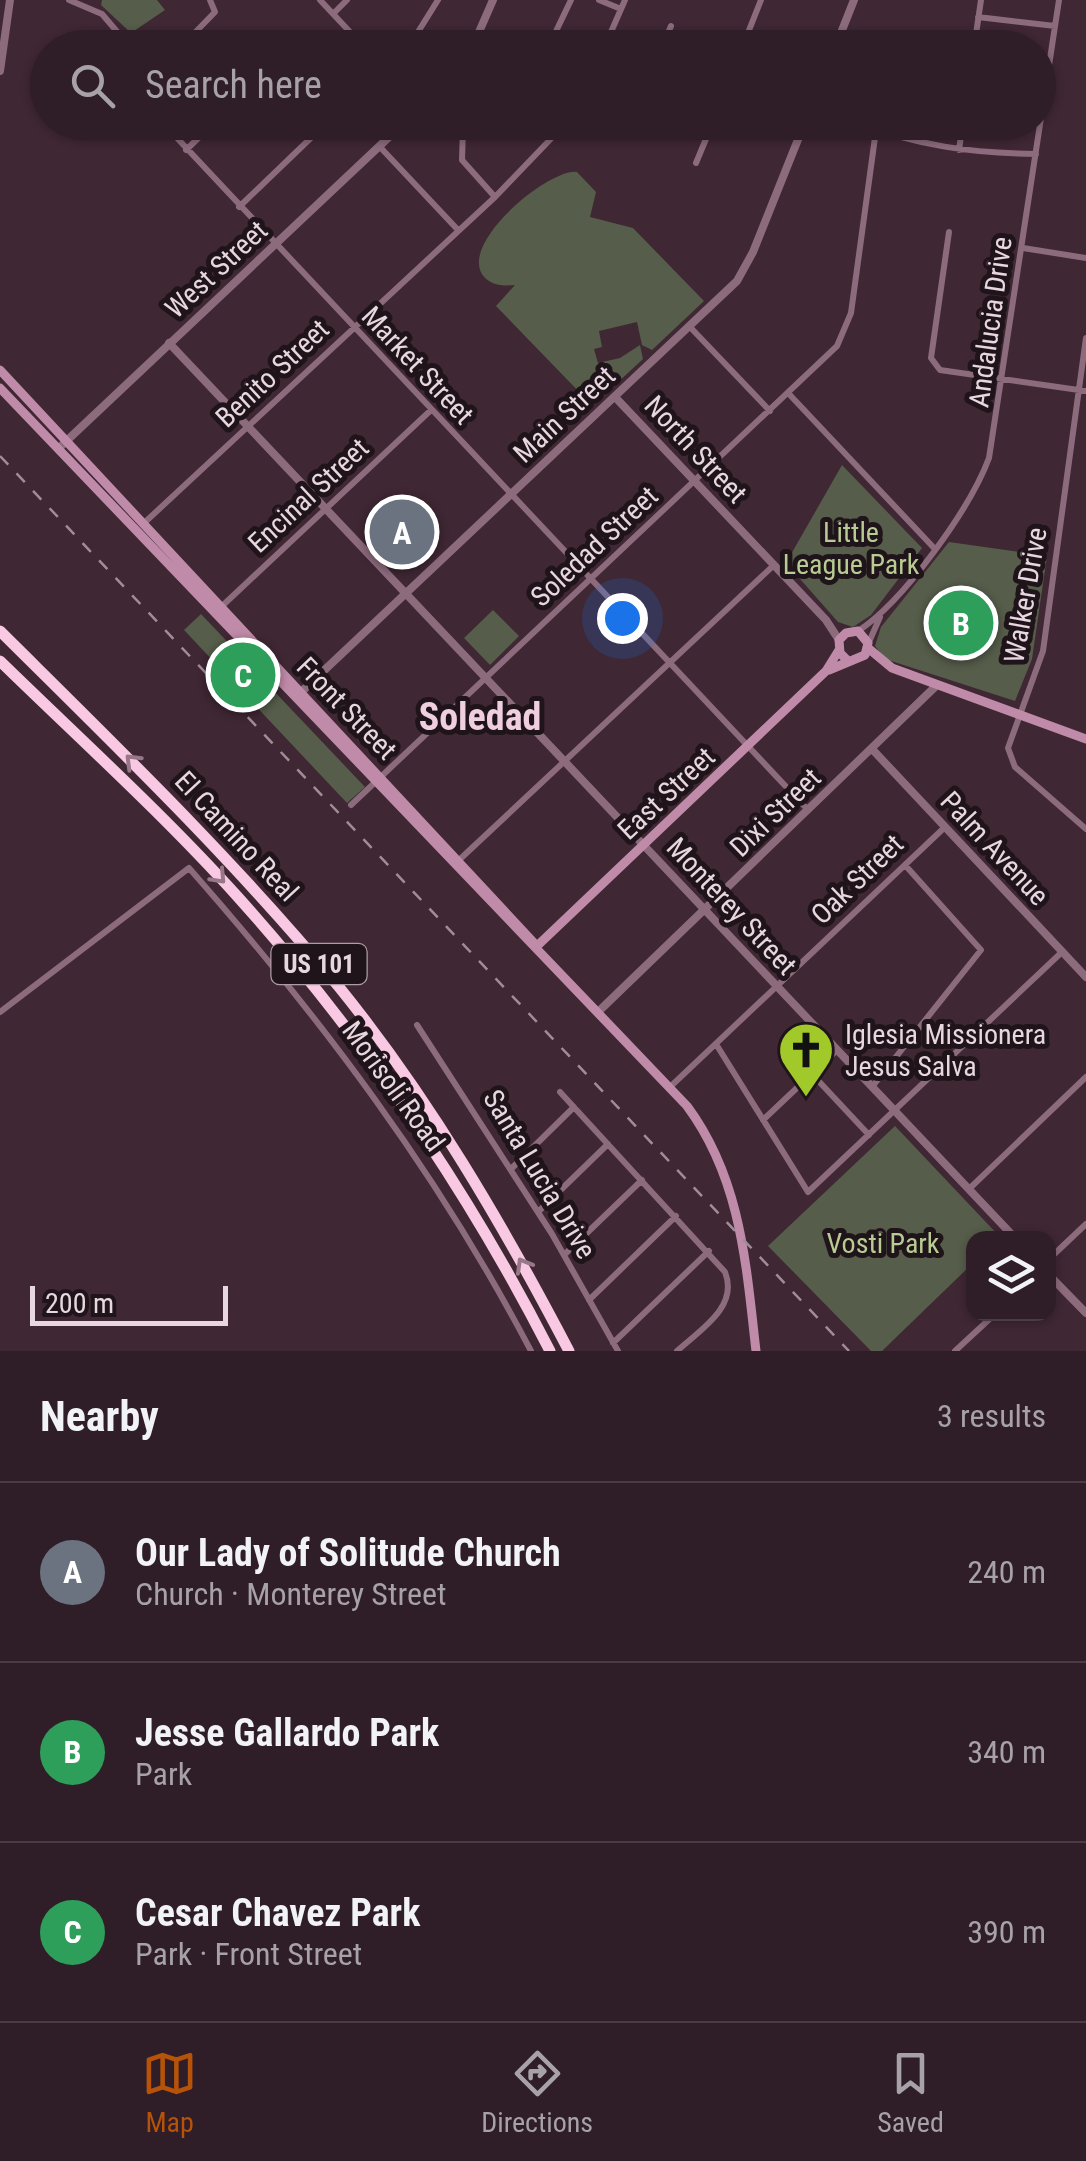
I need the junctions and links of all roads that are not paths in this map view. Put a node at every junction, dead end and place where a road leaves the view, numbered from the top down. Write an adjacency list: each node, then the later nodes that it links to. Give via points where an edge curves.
1 (10, 0): 32 (street)
2 (69, 0): 20 (street, via 102,14)
3 (210, 0): 21 (street, via 214,12)
4 (320, 0): 16 (street)
5 (346, 0): 16 (street)
6 (438, 0): 23 (street)
7 (493, 0): 24 (street)
8 (571, 0): 25 (street)
9 (599, 0): 15 (street)
10 (626, 0): 15 (street)
11 (761, 0): 28 (street)
12 (854, 0): 29 (street)
13 (980, 0): 17 (street)
14 (1059, 0): 19 (street, Andalucia Drive)
15 (621, 9): 26 (street)
16 (333, 14): 22 (street)
17 (978, 17): 19 (street); 30 (street)
18 (671, 26): 27 (street)
19 (1055, 26): 31 (street, Andalucia Drive)
20 (116, 30)
21 (197, 30)
22 (348, 30)
23 (419, 30)
24 (480, 30)
25 (557, 30)
26 (612, 30)
27 (669, 30)
28 (749, 30)
29 (842, 30)
30 (976, 30)
31 (1054, 30)
32 (0, 71)
33 (177, 140): 46 (street, Market Street)
34 (196, 140): 46 (street)
35 (310, 140): 51 (street)
36 (387, 140): 45 (street, West Street)
37 (463, 140): 50 (street, via 462,160)
38 (550, 140): 50 (street, Benito Street)
39 (705, 140): 49 (street)
40 (797, 140): 57 (street, Main Street, via 746,267)
41 (874, 140): 65 (street, Soledad Street, via 844,333)
42 (904, 140): 47 (street)
43 (959, 140): 47 (street)
44 (1039, 140): 48 (street, Andalucia Drive)
45 (380, 147): 52 (street); 54 (street, West Street)
46 (186, 150): 51 (street, Market Street)
47 (958, 150): 48 (street)
48 (1037, 154): 55 (street, Andalucia Drive)
49 (696, 163)
50 (496, 197): 52 (street, Benito Street)
51 (239, 206): 54 (street, Market Street)
52 (458, 230): 58 (street, Benito Street)
53 (949, 232): 62 (street, via 931,358 940,370)
54 (274, 244): 58 (street, Market Street); 60 (street, West Street)
55 (1024, 248): 56 (street); 62 (street, Andalucia Drive)
56 (1086, 258)
57 (690, 327): 66 (street, Main Street); 68 (street)
58 (352, 328): 67 (street, Market Street); 69 (street, Benito Street)
59 (1086, 338): 64 (street, Walker Drive)
60 (170, 343): 69 (street, Monterey Street); 70 (street, West Street)
61 (0, 370): 70 (main road, Front Street)
62 (1004, 379): 64 (street); 75 (street, Andalucia Drive, via 985,470)
63 (0, 388): 70 (main road, Front Street)
64 (1082, 390): 93 (street, Walker Drive, via 1042,651)
65 (788, 394): 68 (street, Soledad Street); 75 (street)
66 (615, 397): 71 (street, North Street); 72 (street, Main Street)
67 (430, 410): 72 (street, Market Street); 73 (street, Encinal Street)
68 (770, 411): 71 (street, Soledad Street)
69 (249, 426): 73 (street, Monterey Street); 74 (street, Benito Street)
70 (62, 445): 74 (main road, Front Street)
71 (696, 481): 76 (street, North Street); 77 (street, Soledad Street)
72 (510, 495): 77 (street, Market Street); 78 (street, Main Street)
73 (326, 509): 78 (street, Monterey Street); 79 (street, Encinal Street)
74 (140, 527): 79 (main road, Front Street)
75 (934, 548): 80 (street, Andalucia Drive)
76 (774, 565): 83 (street, North Street); 87 (street)
77 (591, 580): 87 (street, Market Street); 90 (street, Soledad Street)
78 (406, 594): 90 (street, Monterey Street); 92 (street, Main Street)
79 (218, 610): 92 (main road, Front Street)
80 (880, 617): 82 (street, Andalucia Drive); 84 (street, Andalucia Drive)
81 (0, 631): 143 (highway, El Camino Real / US 101, one-way to 81, via 485,1199 341,990 208,838)
82 (858, 632): 83 (main road); 84 (main road)
83 (841, 641): 85 (main road); 89 (main road, East Street)
84 (868, 646): 85 (main road); 88 (main road)
85 (852, 660): 88 (main road); 89 (main road, East Street)
86 (0, 661): 142 (highway, El Camino Real / US 101, one-way to 142, via 196,852 308,979 407,1112)
87 (668, 662): 95 (street, Market Street); 97 (street)
88 (892, 668): 91 (main road)
89 (826, 670): 95 (main road, East Street)
90 (486, 679): 97 (street, Monterey Street); 98 (street, Soledad Street)
91 (938, 685): 93 (main road); 96 (street, Dixi Street)
92 (298, 695): 98 (main road, Front Street)
93 (1018, 714): 94 (main road); 102 (street, Walker Drive, via 1008,744 1012,763)
94 (1086, 738)
95 (748, 746): 100 (street, Market Street); 103 (main road, East Street)
96 (872, 750): 100 (street, Dixi Street); 101 (street, Palm Avenue)
97 (564, 762): 103 (street, Monterey Street); 104 (street)
98 (378, 779): 99 (street, Soledad Street); 104 (main road, Front Street)
99 (351, 805)
100 (809, 810): 106 (street, Dixi Street)
101 (945, 827): 105 (street, Oak Street); 108 (street, Palm Avenue)
102 (1086, 829)
103 (643, 845): 106 (street, Monterey Street); 107 (main road, East Street)
104 (456, 863): 107 (main road, Front Street)
105 (905, 865): 110 (street, Oak Street); 118 (street, via 981,950)
106 (705, 911): 110 (street, Monterey Street); 112 (street, Dixi Street)
107 (536, 946): 112 (main road, Front Street)
108 (1062, 952): 109 (street, Palm Avenue); 122 (street)
109 (1086, 977)
110 (776, 986): 114 (street, Oak Street); 115 (street, Monterey Street)
111 (0, 1012): 141 (street, Morisoli Road, via 189,868 372,1091 463,1228)
112 (598, 1012): 119 (main road, Front Street)
113 (416, 1026): 126 (street, Santa Lucia Drive)
114 (716, 1044): 119 (street, Oak Street); 123 (street)
115 (837, 1050): 116 (street); 118 (street, Monterey Street)
116 (812, 1074): 123 (street); 124 (street)
117 (1086, 1078): 128 (street)
118 (872, 1087): 122 (street, Monterey Street)
119 (670, 1088): 145 (main road, Front Street, via 700,1123 736,1204)
120 (560, 1092): 121 (street)
121 (574, 1107): 125 (street); 126 (street)
122 (894, 1110): 124 (street); 128 (street, Monterey Street)
123 (763, 1120): 124 (street, via 808,1192)
124 (869, 1135)
125 (608, 1144): 127 (street); 129 (street)
126 (511, 1169): 129 (street, Santa Lucia Drive)
127 (642, 1180): 130 (street); 135 (street)
128 (968, 1189): 132 (street, Monterey Street)
129 (538, 1212): 135 (street, Santa Lucia Drive)
130 (676, 1216): 133 (street); 137 (street)
131 (1086, 1224): 134 (street)
132 (1008, 1231)
133 (709, 1251): 140 (street); 144 (street, via 728,1279 726,1302)
134 (1056, 1252)
135 (564, 1255): 137 (street, Santa Lucia Drive)
136 (1056, 1282): 138 (street)
137 (589, 1300): 140 (street, Santa Lucia Drive)
138 (1086, 1313)
139 (987, 1321): 146 (street)
140 (615, 1347)
141 (531, 1351)
142 (550, 1351)
143 (569, 1351)
144 (677, 1351)
145 (756, 1351)
146 (955, 1351)

